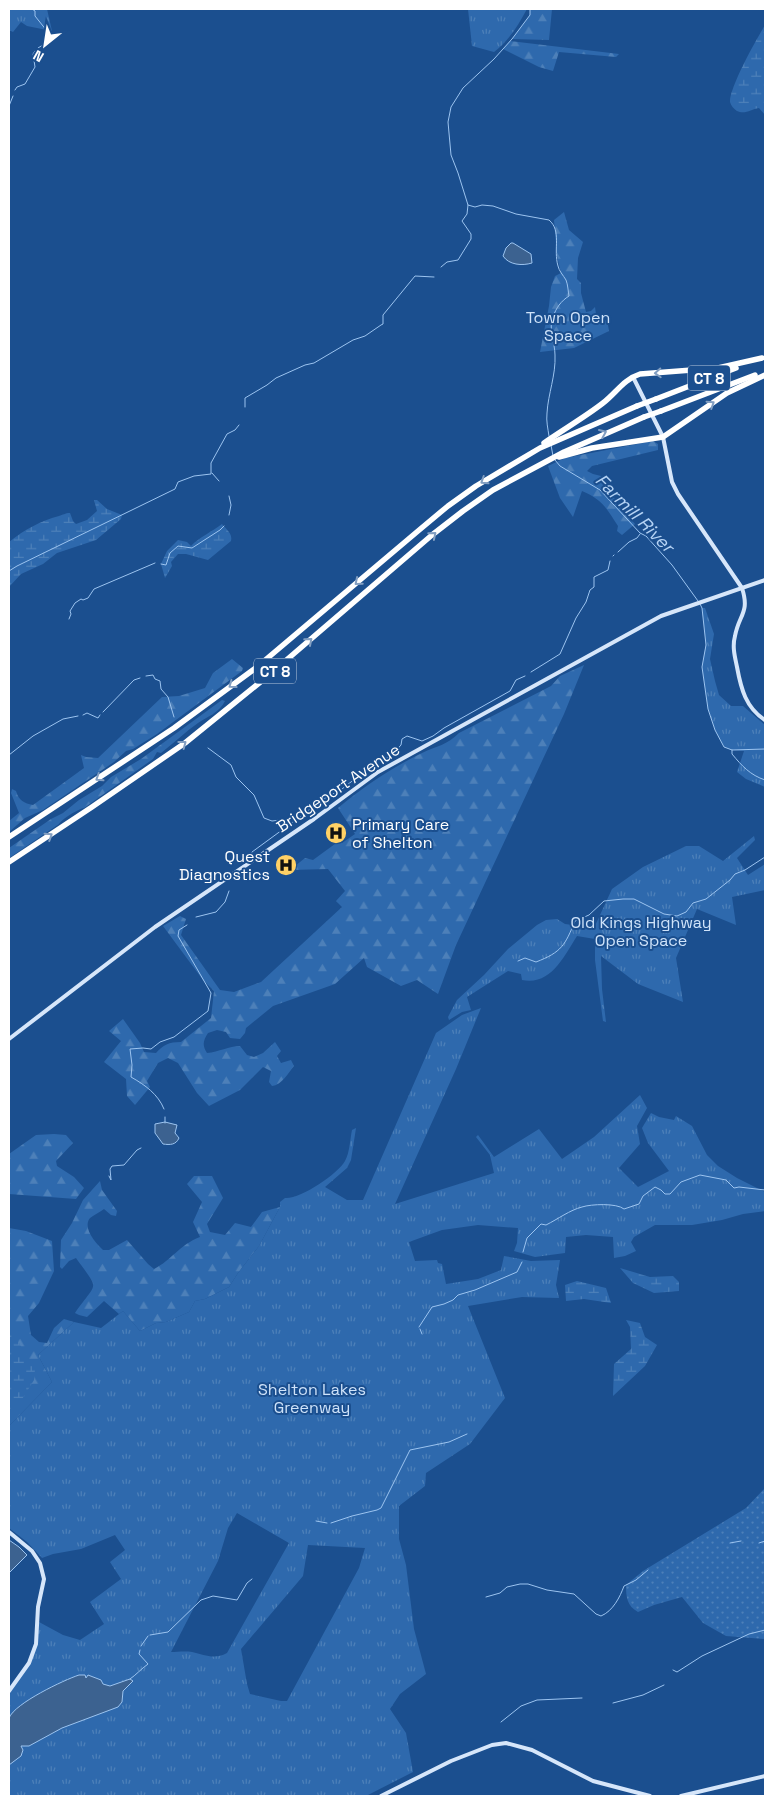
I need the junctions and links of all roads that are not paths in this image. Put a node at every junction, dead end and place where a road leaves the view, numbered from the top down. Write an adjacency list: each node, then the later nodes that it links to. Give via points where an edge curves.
1 (764, 358): 3 (highway, one-way to 3, via 727,367); 6 (highway, CT 8, bridge, via 637,406)
2 (765, 373): 4 (highway, one-way to 2, via 727,393); 5 (highway, CT 8, one-way to 2, bridge, via 644,417)
3 (633, 376): 4 (main road); 6 (highway, via 603,403)
4 (663, 437): 5 (highway); 8 (main road, via 672,482 680,499)
5 (564, 453): 11 (highway, CT 8, one-way to 5, via 185,743 269,676 432,535 493,490)
6 (526, 455): 10 (highway, CT 8, one-way to 10, via 448,506 257,668 174,728)
7 (764, 579): 8 (main road, Bridgeport Avenue)
8 (742, 588): 9 (main road, via 746,608 735,636 734,655 743,695 751,708); 12 (main road, Bridgeport Avenue, via 661,616 378,772 314,820 148,932)
9 (765, 720)
10 (9, 837)
11 (9, 862)
12 (9, 1039)
13 (9, 1532): 14 (main road, via 32,1550 40,1562 44,1579 34,1649)
14 (9, 1691)
15 (765, 1776): 18 (main road)
16 (381, 1796): 17 (main road, via 451,1761 506,1743 532,1750 593,1781)
17 (650, 1796)
18 (681, 1796)

